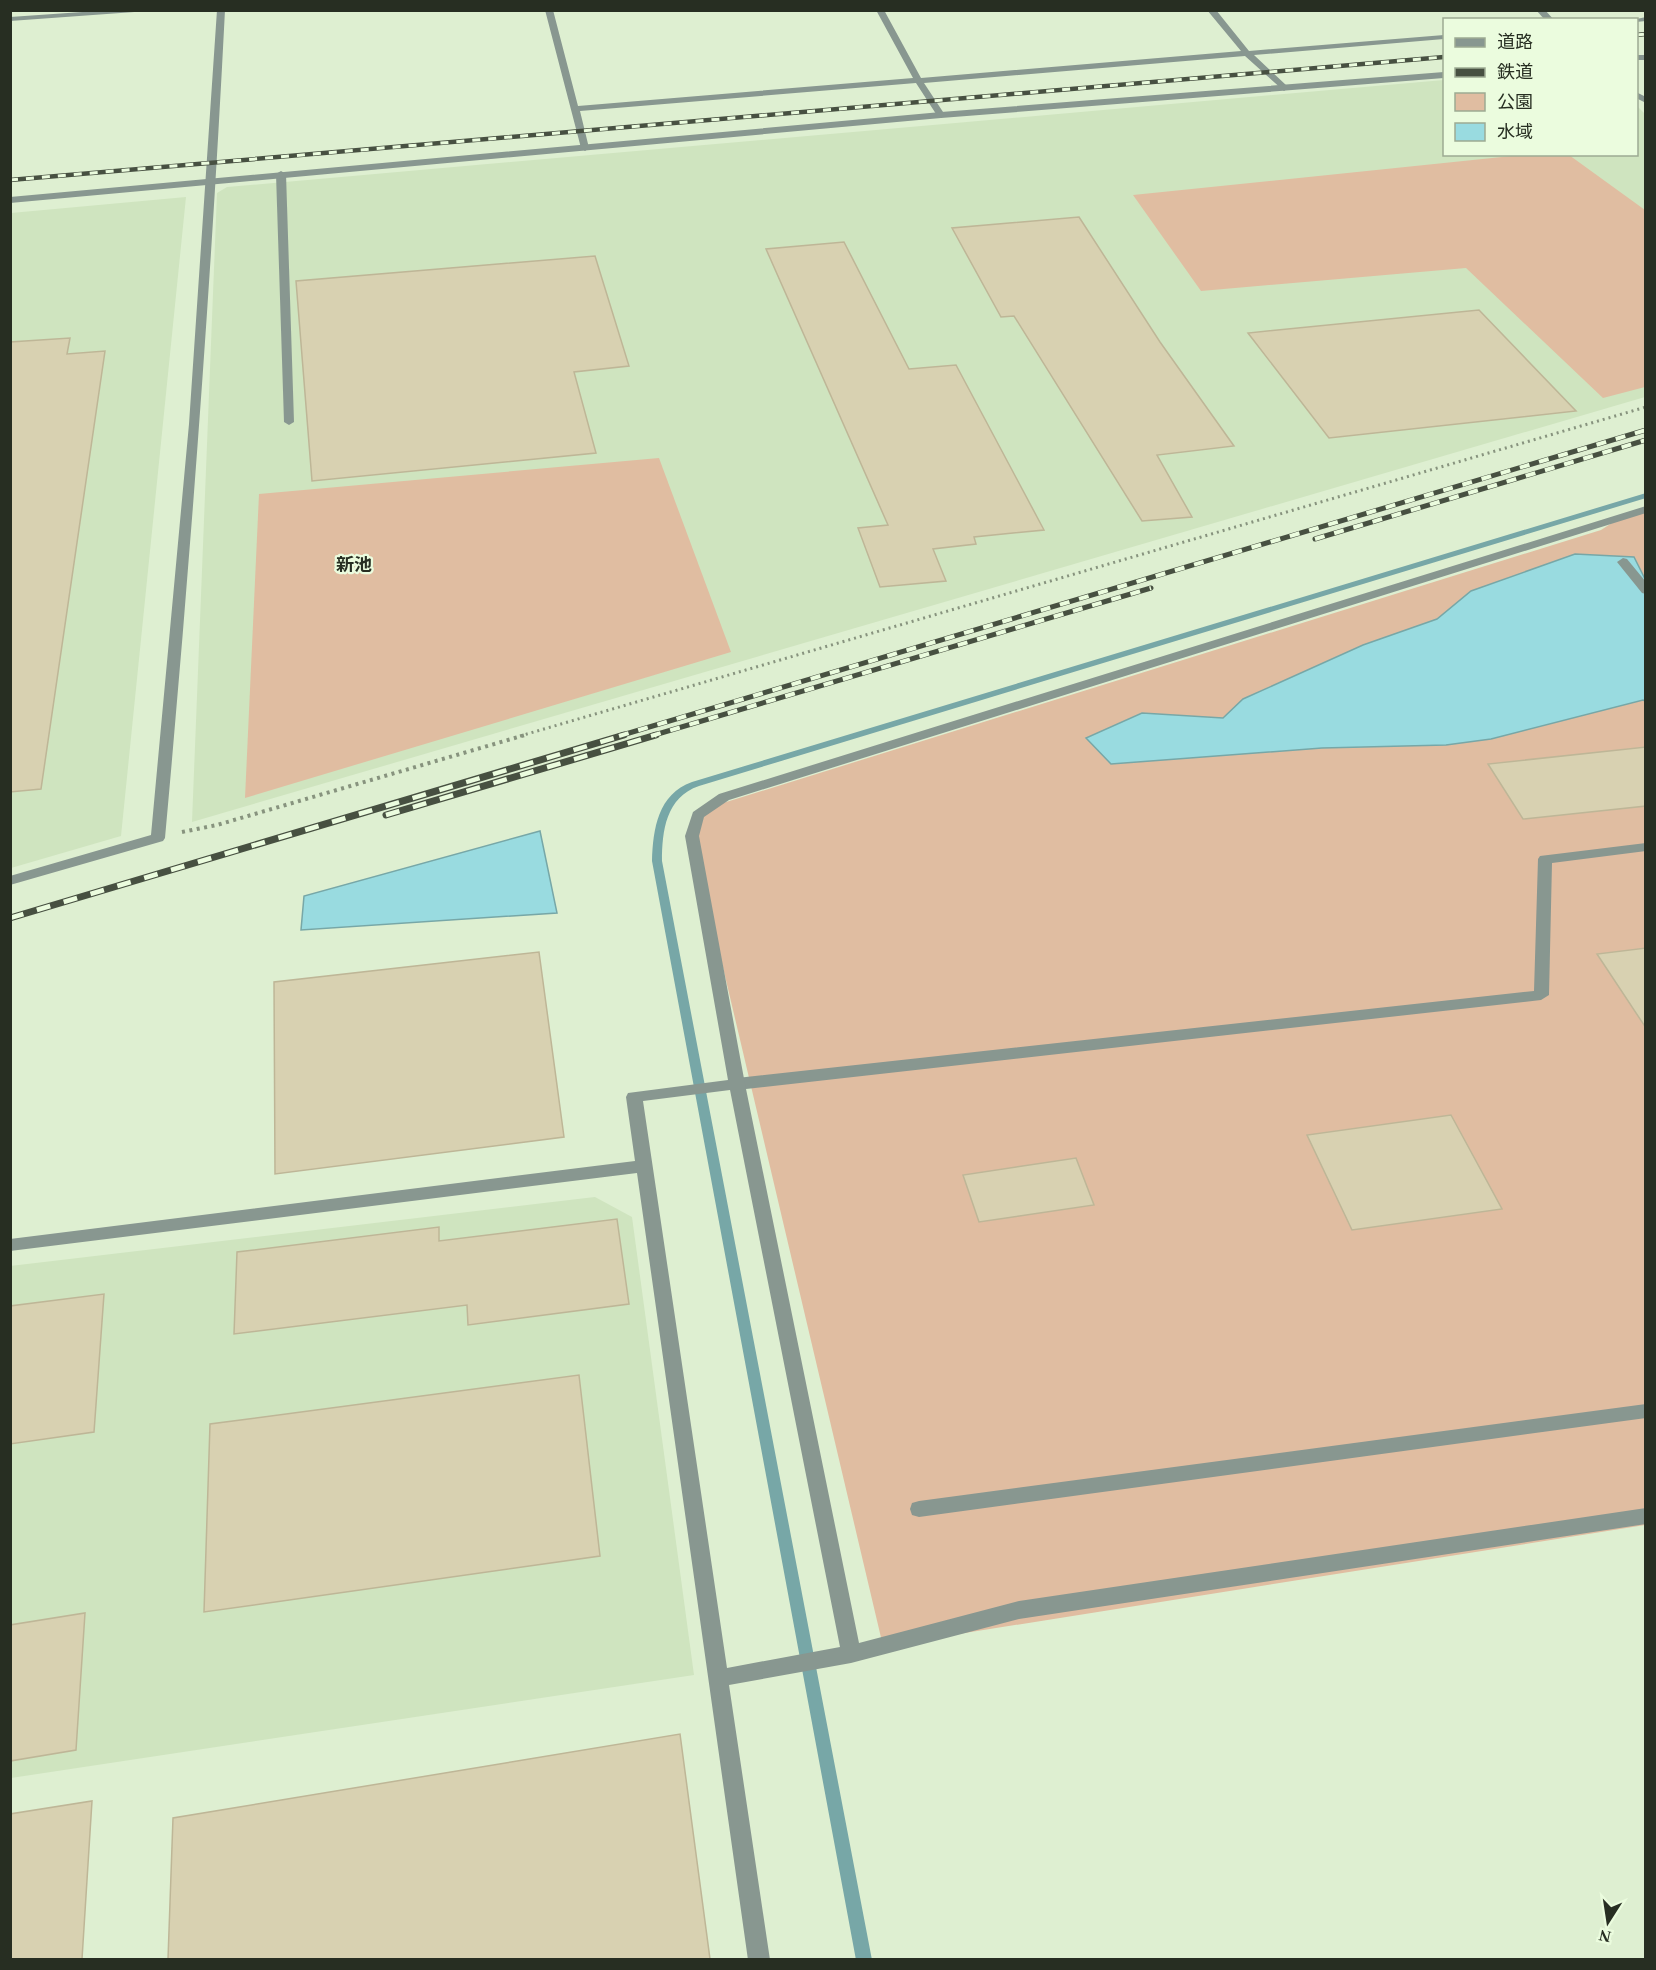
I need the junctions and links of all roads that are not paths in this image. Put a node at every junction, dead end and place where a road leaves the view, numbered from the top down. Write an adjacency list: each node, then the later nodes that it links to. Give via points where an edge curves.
1 (158, 10): 6 (street)
2 (221, 10): 16 (street)
3 (549, 10): 12 (street)
4 (880, 10): 10 (street)
5 (1211, 10): 8 (street)
6 (10, 19)
7 (1443, 37): 8 (street)
8 (1247, 53): 10 (street); 11 (street)
9 (1443, 75): 11 (street)
10 (919, 82): 12 (street); 13 (street)
11 (1284, 88): 13 (street)
12 (573, 109): 14 (street)
13 (941, 115): 14 (street)
14 (585, 148): 15 (street)
15 (281, 174): 16 (street); 18 (street)
16 (213, 180): 17 (street); 23 (street, via 158,838)
17 (10, 200)
18 (289, 422)
19 (1646, 509): 24 (street, via 724,796 698,815 692,836)
20 (1623, 562): 21 (street)
21 (1646, 590)
22 (1646, 847): 24 (street, via 1545,859 1541,995)
23 (10, 881)
24 (737, 1084): 25 (street, via 634,1097); 30 (street)
25 (644, 1166): 26 (street); 31 (street)
26 (10, 1245)
27 (1646, 1411): 28 (street)
28 (919, 1509)
29 (1646, 1516): 30 (street, via 1019,1610)
30 (851, 1654): 31 (street)
31 (718, 1678): 32 (street)
32 (759, 1959)

